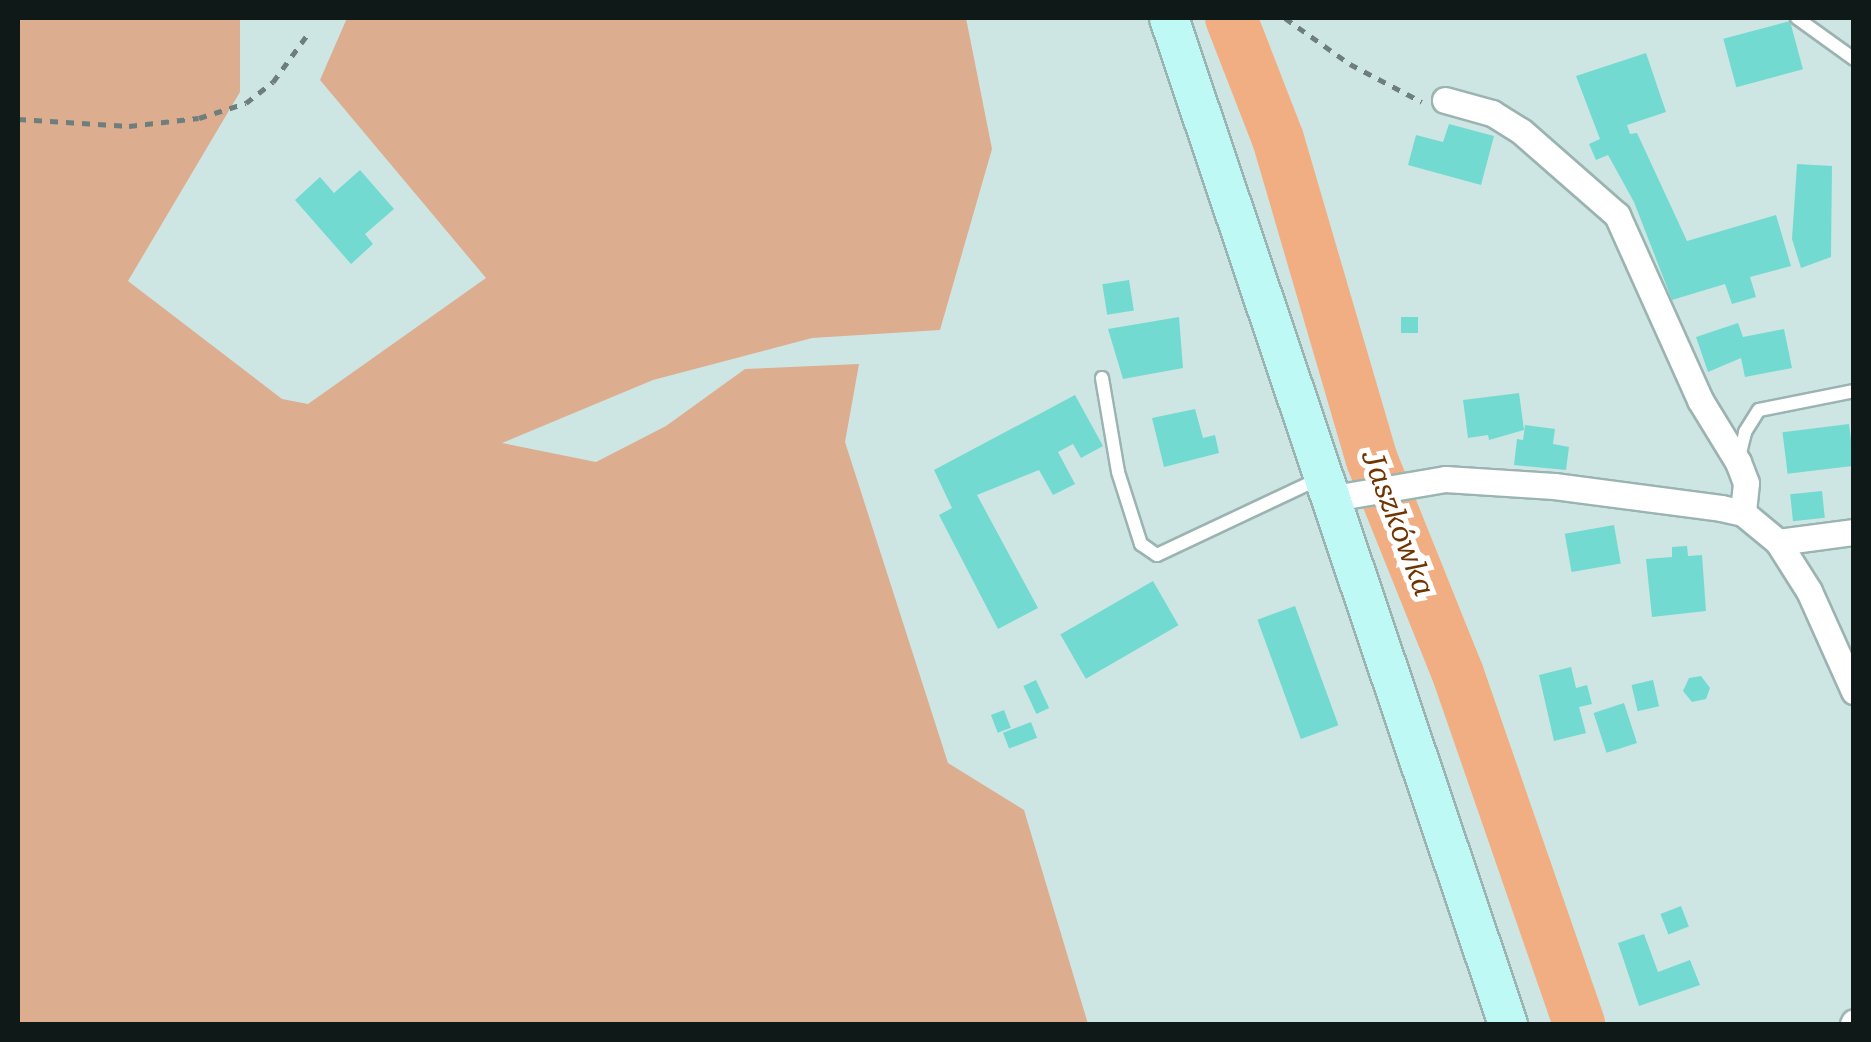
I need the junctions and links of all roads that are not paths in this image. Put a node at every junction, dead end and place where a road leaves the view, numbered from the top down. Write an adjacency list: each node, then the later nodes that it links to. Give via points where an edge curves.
1 (1169, 18): 8 (street)
2 (1797, 18): 3 (lane)
3 (1854, 59)
4 (1445, 100): 7 (street, via 1521,131 1617,215 1700,400)
5 (1102, 378): 8 (lane, via 1118,472 1141,544 1156,554)
6 (1854, 391): 7 (lane, via 1760,410 1745,432)
7 (1738, 462): 9 (street, via 1746,484)
8 (1338, 489): 9 (street, via 1445,478); 13 (street)
9 (1743, 513): 11 (street)
10 (1854, 532): 11 (street)
11 (1778, 542): 12 (street, via 1809,590)
12 (1854, 692)
13 (1508, 1024)

